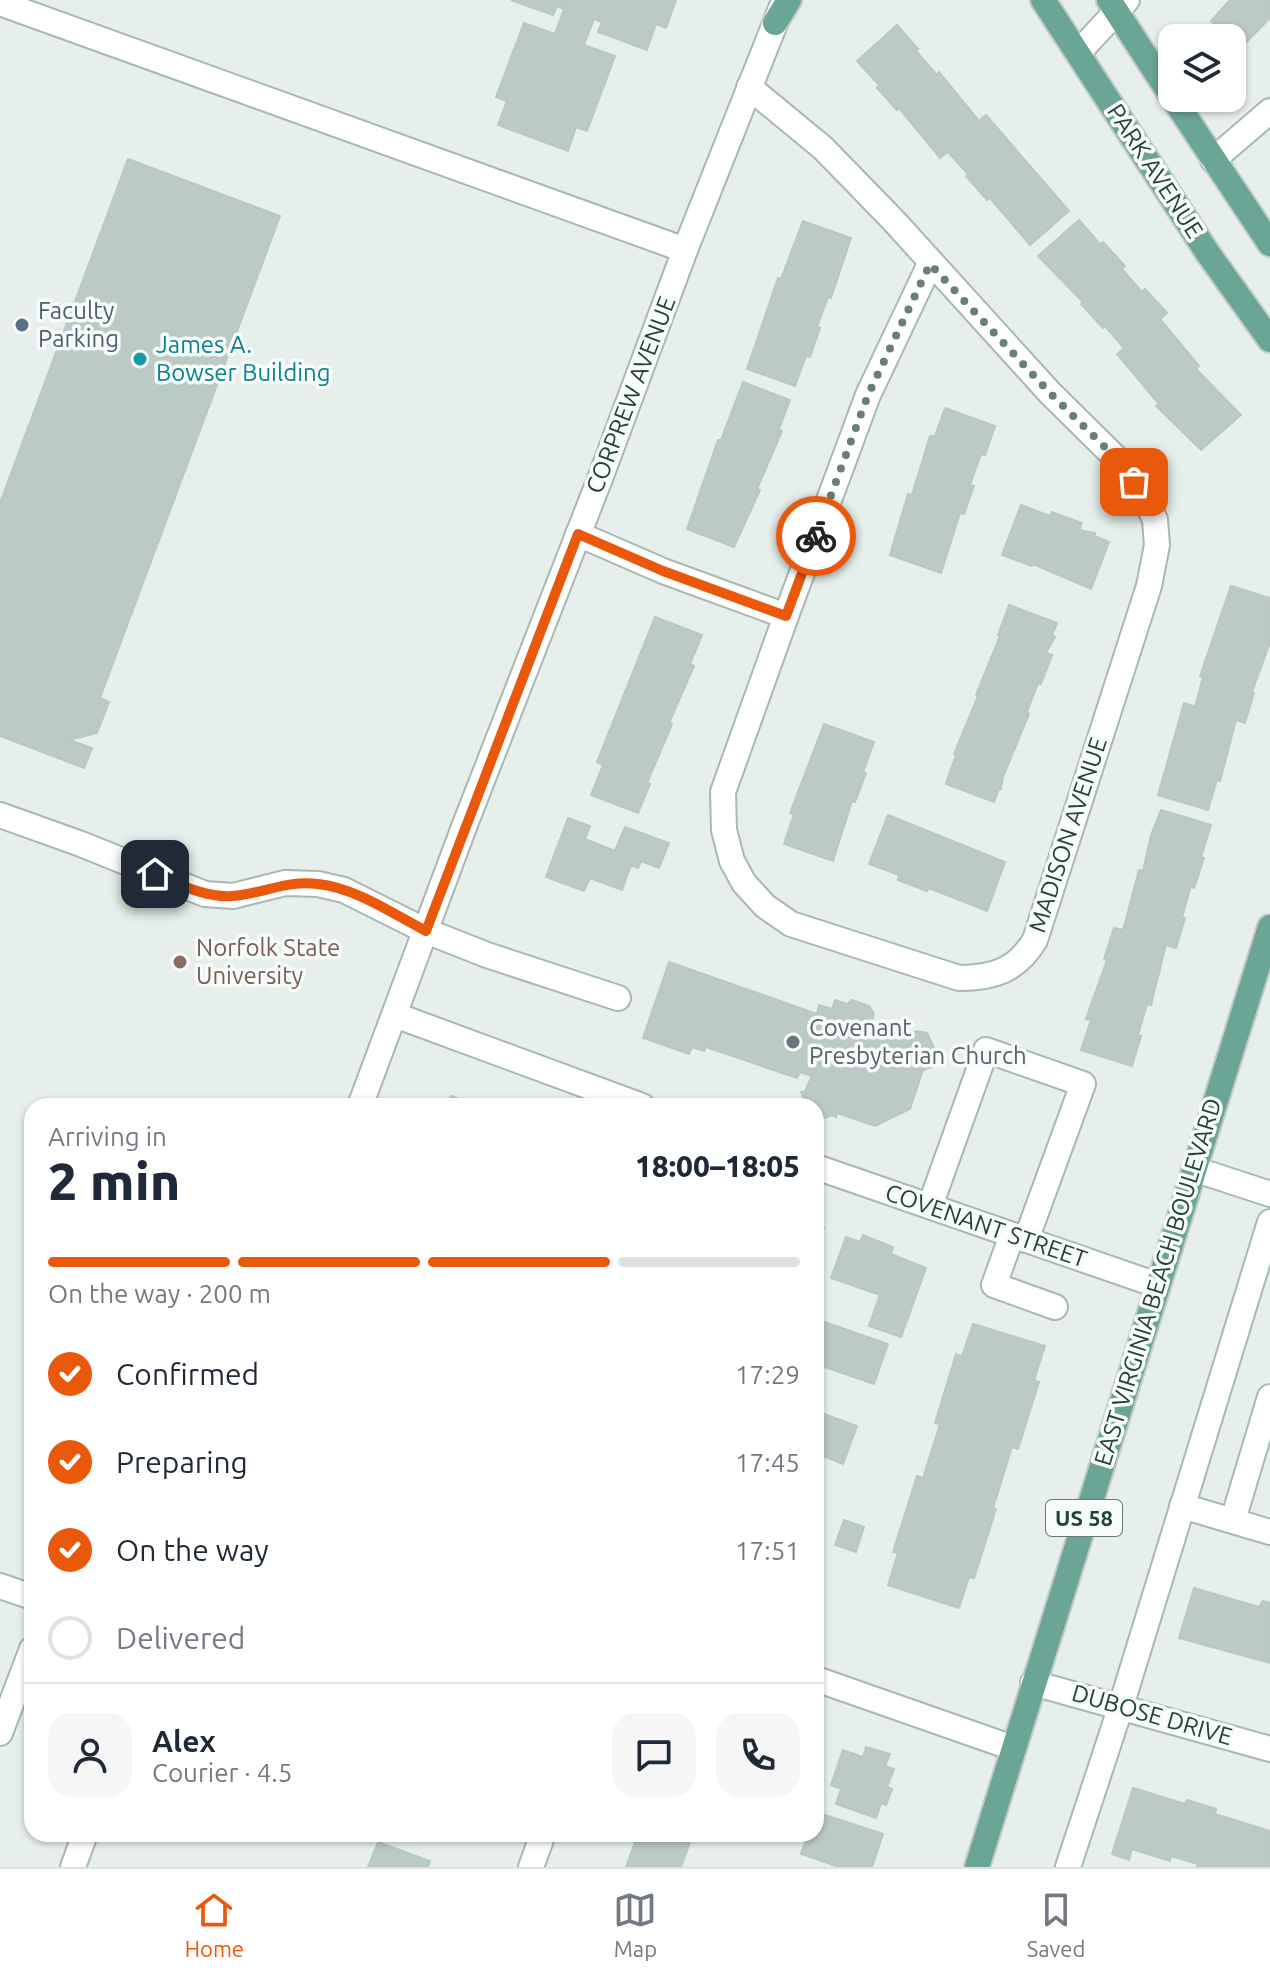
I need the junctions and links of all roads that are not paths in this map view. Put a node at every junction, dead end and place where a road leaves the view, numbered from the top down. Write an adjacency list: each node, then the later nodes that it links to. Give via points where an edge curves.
1 (787, 0): 5 (main road)
2 (1043, 0): 6 (main road, PARK AVENUE)
3 (0, 3): 13 (street)
4 (1117, 4): 6 (street); 7 (main road)
5 (775, 23): 8 (street, CORPREW AVENUE)
6 (1078, 53): 15 (main road, PARK AVENUE)
7 (1158, 73)
8 (749, 87): 13 (street, CORPREW AVENUE); 14 (street, MADISON AVENUE, via 823,148)
9 (1270, 111): 11 (street)
10 (1182, 112): 11 (main road)
11 (1213, 160): 12 (main road)
12 (1270, 244)
13 (685, 250): 16 (street, CORPREW AVENUE)
14 (930, 264): 17 (street, MADISON AVENUE, via 868,395); 17 (street, MADISON AVENUE, via 1122,464 1155,520 1157,545 1149,586 1035,940 1006,970 984,978 959,978 791,924 744,883 724,830 723,792)
15 (1270, 340)
16 (578, 534): 17 (street); 20 (street, CORPREW AVENUE)
17 (786, 616)
18 (0, 815): 20 (street, via 205,894 233,896 285,883 318,884 344,890)
19 (1270, 927): 25 (main road, EAST VIRGINIA BEACH BOULEVARD / US 58)
20 (426, 931): 21 (street); 22 (street, CORPREW AVENUE)
21 (618, 998)
22 (395, 1015): 23 (street, CORPREW AVENUE); 24 (street)
23 (363, 1098)
24 (620, 1098)
25 (1194, 1169): 27 (street); 31 (main road, EAST VIRGINIA BEACH BOULEVARD / US 58)
26 (824, 1170): 28 (street, COVENANT STREET)
27 (1270, 1194)
28 (930, 1206): 30 (street, COVENANT STREET); 30 (street, via 986,1050 1083,1084)
29 (1270, 1222): 34 (street)
30 (1019, 1237): 31 (street, COVENANT STREET); 32 (street, via 994,1285)
31 (1157, 1285): 41 (main road, EAST VIRGINIA BEACH BOULEVARD / US 58)
32 (1055, 1307)
33 (1270, 1397): 35 (street)
34 (1182, 1506): 35 (street); 42 (street)
35 (1233, 1520): 36 (street)
36 (1270, 1532)
37 (0, 1586): 38 (street)
38 (24, 1594)
39 (24, 1670): 43 (street)
40 (824, 1682): 44 (street)
41 (1033, 1683): 42 (street, DUBOSE DRIVE); 44 (main road, EAST VIRGINIA BEACH BOULEVARD / US 58)
42 (1121, 1706): 45 (street, DUBOSE DRIVE); 51 (street)
43 (0, 1733)
44 (1013, 1748): 50 (main road, EAST VIRGINIA BEACH BOULEVARD / US 58)
45 (1270, 1749)
46 (82, 1842): 48 (street)
47 (540, 1842): 49 (street)
48 (73, 1867)
49 (531, 1867)
50 (977, 1867)
51 (1068, 1867)

